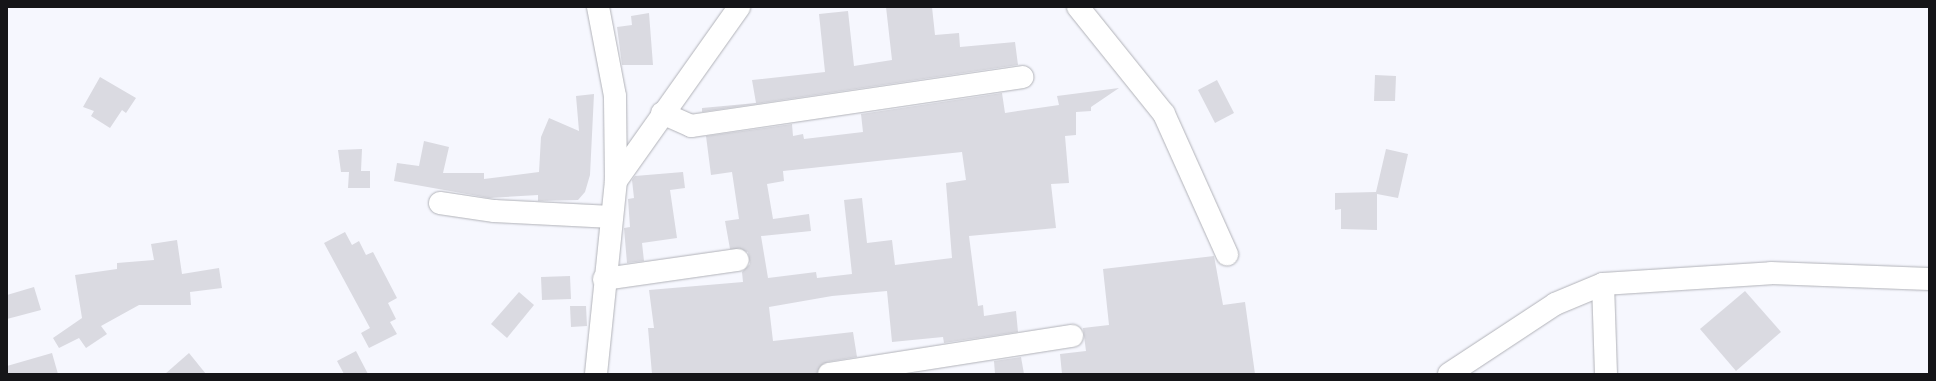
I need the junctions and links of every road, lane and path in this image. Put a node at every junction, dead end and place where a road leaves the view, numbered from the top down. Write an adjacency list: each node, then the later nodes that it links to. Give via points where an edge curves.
1 (598, 7): 8 (street, via 615,96)
2 (739, 7): 5 (street)
3 (1078, 7): 12 (street, via 1164,114)
4 (1022, 77): 6 (street)
5 (662, 113): 6 (street); 7 (street)
6 (691, 126): 7 (street)
7 (644, 140): 8 (street); 9 (street)
8 (616, 145): 9 (street)
9 (616, 181): 11 (street)
10 (440, 203): 11 (street, via 494,211)
11 (612, 217): 14 (street)
12 (1227, 254)
13 (738, 260): 14 (street)
14 (604, 279): 19 (street)
15 (1929, 280): 16 (street, via 1771,272)
16 (1603, 284): 21 (street, via 1555,304); 22 (street)
17 (1072, 336): 18 (street)
18 (948, 365): 20 (street)
19 (596, 374)
20 (830, 374)
21 (1449, 374)
22 (1606, 374)

